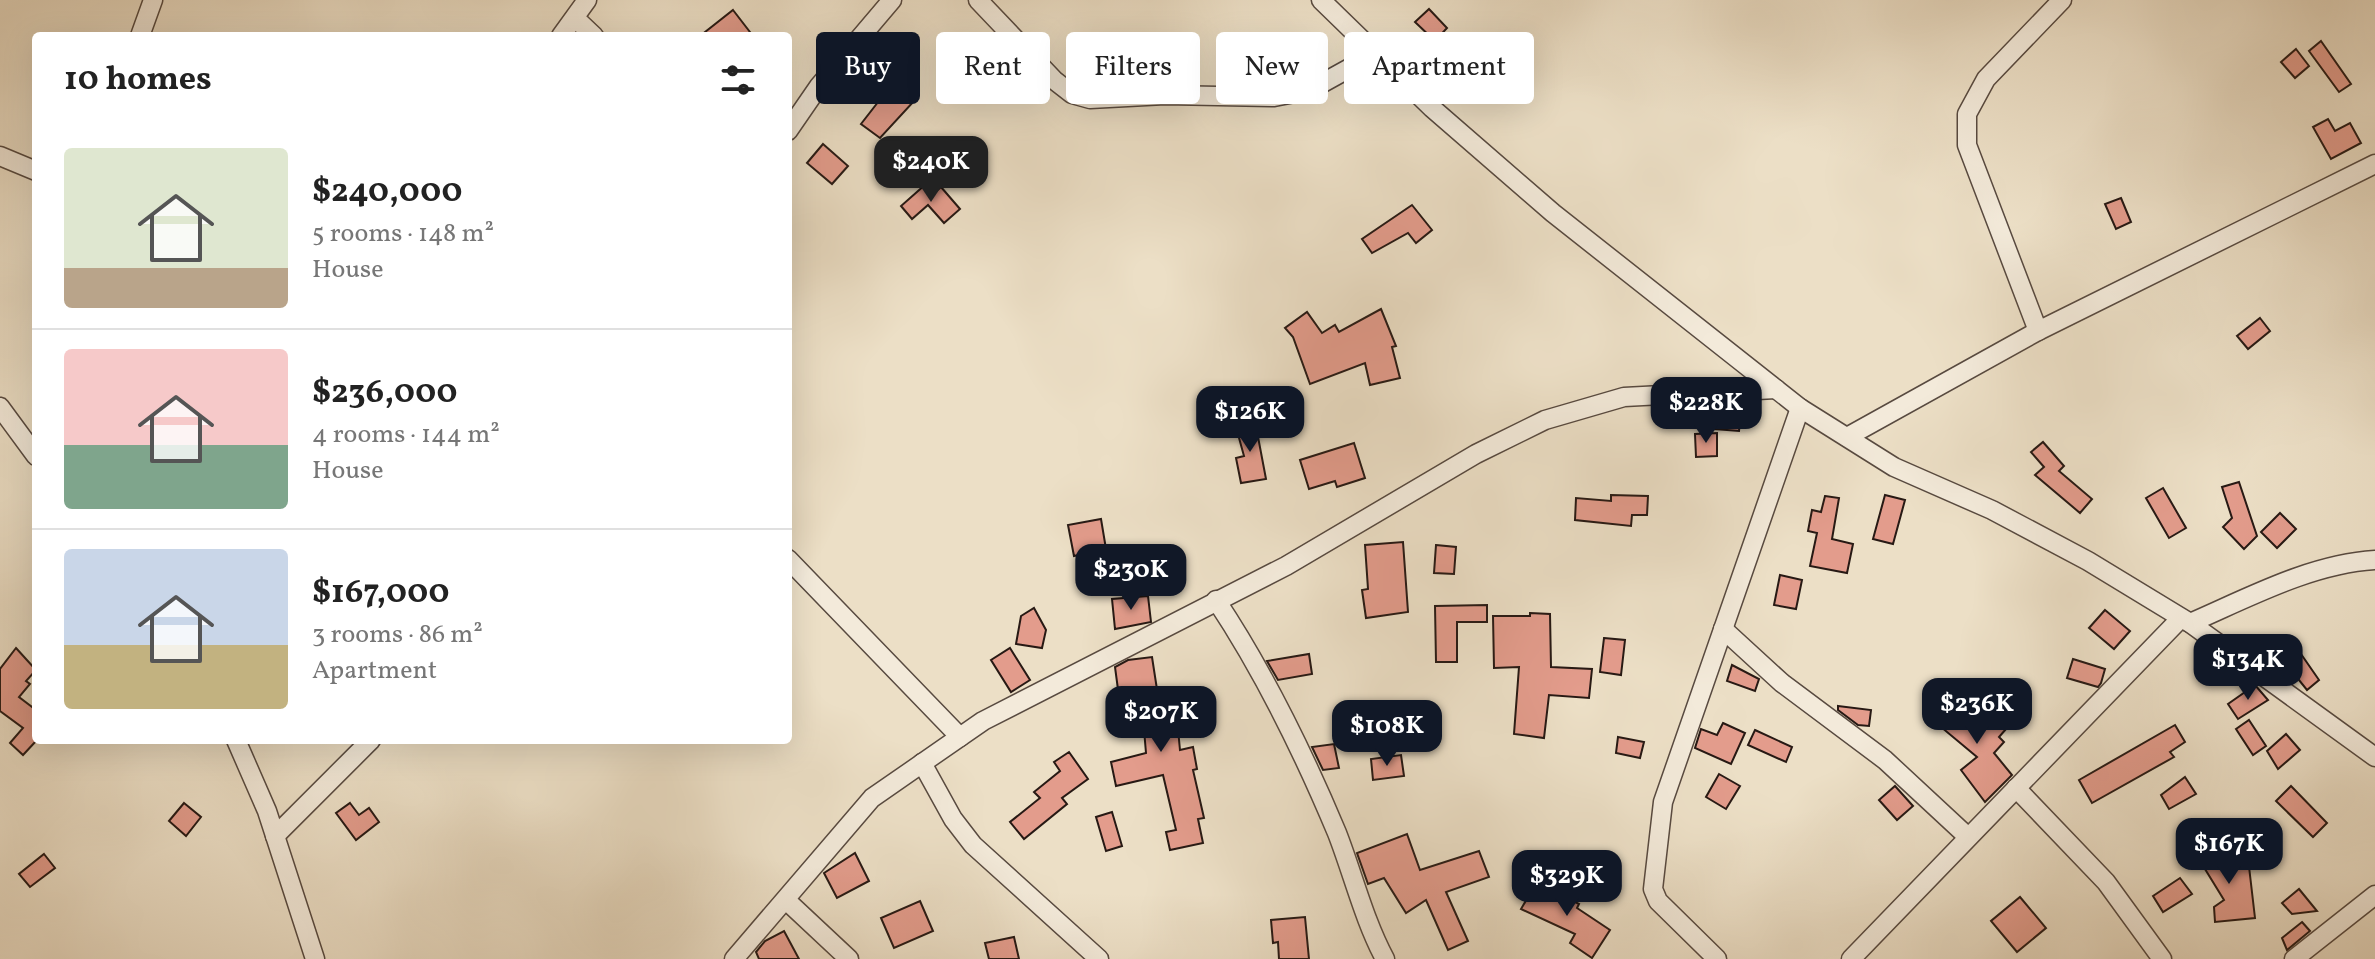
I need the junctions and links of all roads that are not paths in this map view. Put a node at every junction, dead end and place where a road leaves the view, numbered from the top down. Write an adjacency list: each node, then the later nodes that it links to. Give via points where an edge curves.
1 (153, 0): 8 (street)
2 (587, 0): 7 (street)
3 (892, 0): 14 (street)
4 (978, 0): 12 (street, via 1054,80 1090,99 1274,97 1310,90)
5 (1321, 0): 11 (street)
6 (2062, 0): 18 (street, via 1986,79 1967,114 1967,145)
7 (575, 18): 9 (street); 10 (street)
8 (141, 32)
9 (564, 32)
10 (590, 32)
11 (1353, 32)
12 (1344, 71)
13 (1431, 104): 19 (street, via 1553,213)
14 (792, 125)
15 (0, 156): 17 (street)
16 (2375, 164): 18 (street)
17 (32, 169)
18 (2038, 331): 22 (street)
19 (1776, 389): 21 (street); 26 (street, via 1624,397 1545,420)
20 (0, 407): 23 (street)
21 (1800, 408): 22 (street); 28 (street)
22 (1847, 437): 27 (street, via 1894,467 1992,510 2088,561)
23 (32, 451)
24 (2375, 560): 27 (street, via 2354,561 2282,583)
25 (792, 563): 29 (street)
26 (1216, 600): 29 (street); 43 (street, via 1255,658 1335,830)
27 (2186, 620): 32 (street); 34 (street)
28 (1723, 629): 36 (street, via 1782,683 1885,760); 44 (street, via 1663,802 1653,871 1658,901)
29 (960, 737): 33 (street)
30 (238, 744): 35 (street)
31 (367, 744): 35 (street)
32 (2375, 757)
33 (922, 763): 38 (street, via 872,798); 42 (street, via 973,845)
34 (2016, 788): 36 (street); 46 (street, via 2106,882)
35 (275, 836): 39 (street)
36 (1968, 837): 45 (street)
37 (2375, 895): 47 (street)
38 (787, 901): 40 (street); 41 (street)
39 (315, 959)
40 (734, 959)
41 (849, 959)
42 (1099, 959)
43 (1385, 959)
44 (1717, 959)
45 (1851, 959)
46 (2162, 959)
47 (2294, 959)

